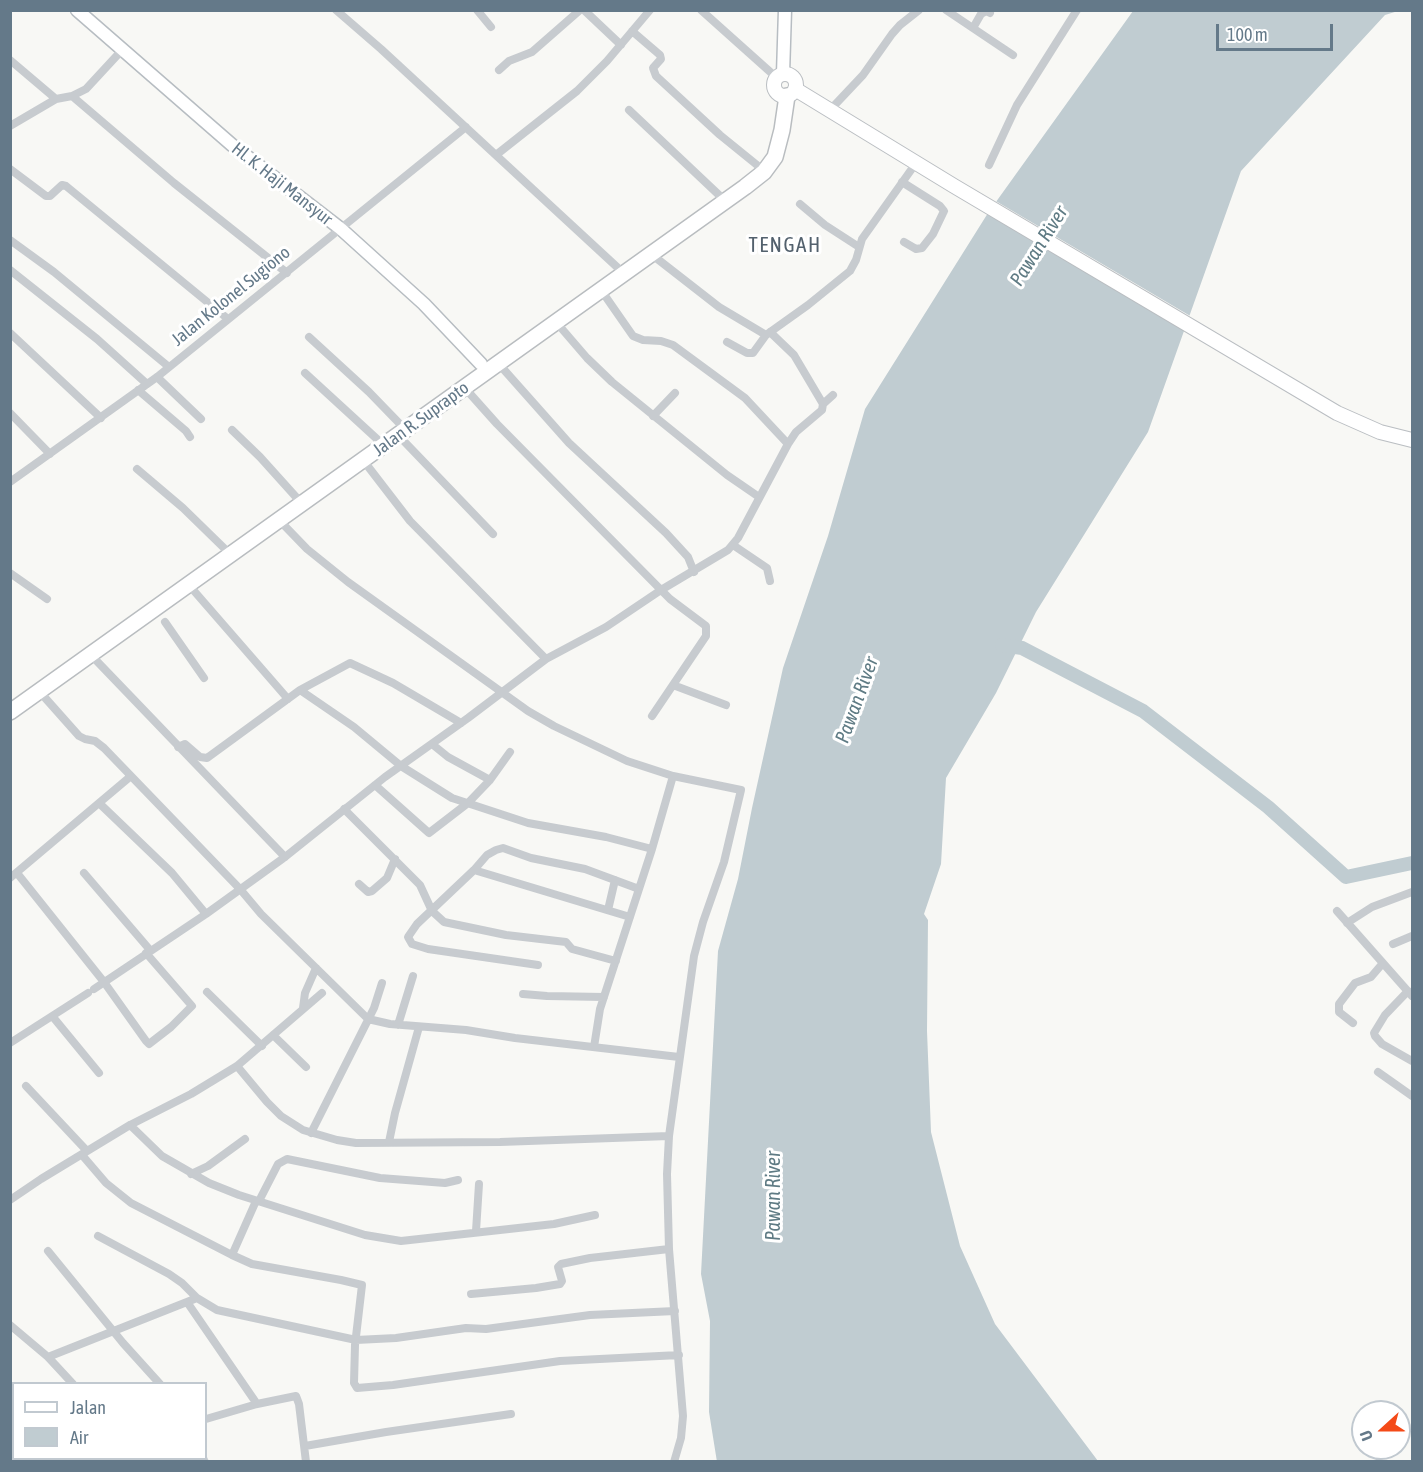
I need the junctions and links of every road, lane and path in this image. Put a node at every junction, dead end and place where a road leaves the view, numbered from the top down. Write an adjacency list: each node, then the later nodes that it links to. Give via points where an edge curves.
1 (77, 10): 16 (street, Hl. K. Haji Mansyur)
2 (336, 10): 26 (street)
3 (477, 10): 12 (street)
4 (582, 10): 15 (street); 19 (street, via 532,52 509,61)
5 (650, 10): 14 (street)
6 (701, 10): 20 (street)
7 (785, 10): 20 (street)
8 (919, 10): 24 (street, via 900,25 863,75)
9 (946, 10): 13 (street)
10 (1077, 10): 30 (street, via 1017,105)
11 (990, 13): 13 (street, via 981,14)
12 (491, 27)
13 (973, 28): 17 (street)
14 (633, 31): 15 (street); 29 (street, via 660,55 653,68 656,76)
15 (621, 45): 27 (street, via 577,91)
16 (123, 49): 21 (street, via 86,89); 35 (street, Hl. K. Haji Mansyur, via 232,145)
17 (1013, 55)
18 (10, 60): 22 (street)
19 (500, 70)
20 (784, 86): 24 (main road); 29 (highway, Jalan R. Suprapto, via 772,137); 39 (highway, Jalan R. Suprapto, via 778,147 764,172)
21 (72, 96): 22 (street); 42 (street)
22 (56, 99): 25 (street)
23 (629, 110): 33 (street)
24 (830, 110): 28 (main road)
25 (10, 126)
26 (466, 127): 27 (street); 35 (street, Jalan Kolonel Sugiono)
27 (496, 155): 40 (street)
28 (916, 163): 32 (street); 69 (main road, via 1337,413 1380,432)
29 (757, 165): 33 (highway, Jalan R. Suprapto)
30 (989, 165)
31 (10, 169): 45 (street, via 46,196 66,186)
32 (902, 182): 37 (street, via 944,211 922,248); 38 (street)
33 (719, 195): 40 (highway, Jalan R. Suprapto)
34 (800, 204): 38 (street)
35 (341, 229): 42 (street, Jalan Kolonel Sugiono); 51 (street, Hl. K. Haji Mansyur, via 424,304)
36 (10, 240): 52 (street)
37 (904, 242)
38 (859, 247): 47 (street, via 850,271)
39 (651, 254): 43 (highway, Jalan R. Suprapto); 47 (street, via 719,307)
40 (617, 267): 44 (highway, Jalan R. Suprapto)
41 (10, 270): 55 (street)
42 (286, 273): 45 (street, Jalan Kolonel Sugiono)
43 (601, 290): 44 (highway, Jalan R. Suprapto); 70 (street, via 633,336 673,345 745,398)
44 (562, 314): 50 (highway, Jalan R. Suprapto); 51 (highway, Jalan R. Suprapto); 62 (street, via 599,371)
45 (228, 319): 52 (street, Jalan Kolonel Sugiono)
46 (10, 333): 63 (street)
47 (768, 334): 49 (street, via 751,354); 60 (street, via 794,355)
48 (309, 337): 65 (street)
49 (727, 342)
50 (498, 363): 56 (highway, Jalan R. Suprapto); 81 (street, via 569,444 662,528 688,557)
51 (481, 364): 65 (highway, Jalan R. Suprapto)
52 (169, 367): 54 (street, Jalan Kolonel Sugiono)
53 (304, 374): 68 (street)
54 (157, 377): 55 (street, Jalan Kolonel Sugiono); 64 (street)
55 (147, 384): 57 (street, Jalan Kolonel Sugiono)
56 (464, 387): 65 (highway, Jalan R. Suprapto); 85 (street)
57 (138, 390): 63 (street, Jalan Kolonel Sugiono); 67 (street)
58 (675, 393): 62 (street)
59 (833, 395): 60 (street)
60 (823, 404): 70 (street, via 822,410)
61 (10, 413): 71 (street)
62 (653, 416): 76 (street)
63 (101, 418): 71 (street, Jalan Kolonel Sugiono)
64 (201, 419)
65 (404, 425): 68 (highway, Jalan R. Suprapto); 72 (highway, Jalan R. Suprapto); 78 (street)
66 (232, 430): 75 (street)
67 (190, 437)
68 (377, 439): 75 (highway, Jalan R. Suprapto)
69 (1413, 440)
70 (788, 444): 76 (street)
71 (50, 454): 74 (street, Jalan Kolonel Sugiono)
72 (363, 460): 77 (highway, Jalan R. Suprapto); 90 (street, via 410,521)
73 (137, 469): 80 (street)
74 (12, 479)
75 (296, 497): 80 (highway, Jalan R. Suprapto)
76 (759, 497): 79 (street)
77 (279, 520): 84 (highway, Jalan R. Suprapto); 95 (street, via 348,582)
78 (493, 534)
79 (733, 545): 81 (street); 83 (street, via 767,568)
80 (224, 548): 86 (highway, Jalan R. Suprapto)
81 (694, 572): 85 (street)
82 (10, 573): 87 (street)
83 (770, 581)
84 (188, 584): 86 (highway, Jalan R. Suprapto); 96 (street)
85 (662, 590): 90 (street, via 606,627); 92 (street, via 707,630)
86 (170, 592): 88 (highway, Jalan R. Suprapto); 97 (highway, Jalan R. Suprapto)
87 (47, 599)
88 (160, 616): 89 (highway, Jalan R. Suprapto); 91 (street)
89 (90, 654): 94 (highway, Jalan R. Suprapto); 103 (street)
90 (546, 659): 95 (street)
91 (204, 678)
92 (672, 684): 98 (street); 100 (street)
93 (300, 690): 96 (street); 101 (street, via 350,663); 105 (street, via 365,735)
94 (39, 691): 99 (highway, Jalan R. Suprapto); 106 (street, via 79,736 95,741)
95 (501, 692): 101 (street); 107 (street, via 528,711 604,751)
96 (288, 699): 103 (street, via 207,758 185,744)
97 (10, 701)
98 (726, 705)
99 (10, 712)
100 (652, 716)
101 (461, 723): 102 (street)
102 (432, 744): 105 (street); 108 (street, via 448,758)
103 (178, 747): 114 (street)
104 (510, 752): 108 (street)
105 (401, 766): 109 (street); 111 (street, via 452,798)
106 (132, 776): 110 (street); 121 (street)
107 (673, 776): 113 (street); 155 (street, via 741,791 696,946)
108 (490, 780): 111 (street)
109 (375, 786): 111 (street, via 427,832); 112 (street)
110 (99, 803): 118 (street); 127 (street, via 172,873)
111 (468, 803): 113 (street, via 528,823)
112 (344, 809): 114 (street); 115 (street)
113 (652, 849): 122 (street)
114 (285, 857): 121 (street)
115 (395, 859): 120 (street, via 387,878 372,891); 125 (street, via 420,885)
116 (474, 870): 119 (street, via 488,855 503,848); 124 (street); 125 (street)
117 (84, 873): 132 (street)
118 (14, 876): 138 (street)
119 (615, 880): 122 (street); 124 (street)
120 (359, 884)
121 (240, 889): 127 (street); 136 (street)
122 (639, 889): 128 (street)
123 (1413, 892): 129 (street, via 1372,907)
124 (608, 910): 128 (street)
125 (432, 911): 133 (street, via 454,925 566,942 572,949); 135 (street, via 411,930 408,939 412,944 456,955)
126 (1337, 911): 129 (street)
127 (206, 914): 132 (street)
128 (630, 917): 133 (street)
129 (1347, 923): 134 (street)
130 (1413, 936): 131 (street)
131 (1393, 944)
132 (148, 952): 138 (street); 138 (street, via 192,1006 152,1043 146,1041)
133 (616, 961): 144 (street)
134 (1383, 963): 142 (street); 148 (street, via 1371,978 1355,983 1339,1004 1339,1012)
135 (538, 965)
136 (316, 968): 140 (street); 145 (street, via 304,993)
137 (413, 976): 149 (street)
138 (104, 982): 146 (street)
139 (382, 983): 147 (street)
140 (326, 988): 145 (street); 147 (street)
141 (207, 992): 153 (street)
142 (1410, 993): 156 (street, via 1385,1015 1374,1033 1382,1044)
143 (523, 994): 144 (street)
144 (604, 997): 154 (street)
145 (303, 1008): 151 (street)
146 (53, 1017): 152 (street); 160 (street)
147 (368, 1019): 149 (street); 164 (street)
148 (1353, 1023)
149 (398, 1025): 150 (street)
150 (419, 1027): 154 (street); 167 (street)
151 (273, 1035): 153 (street); 158 (street)
152 (12, 1039)
153 (262, 1046): 157 (street)
154 (594, 1047): 155 (street)
155 (679, 1057): 165 (street)
156 (1413, 1061)
157 (237, 1066): 163 (street); 164 (street, via 281,1116)
158 (306, 1067)
159 (1378, 1072): 162 (street)
160 (99, 1074)
161 (26, 1086): 168 (street)
162 (1413, 1096)
163 (130, 1125): 168 (street); 169 (street, via 162,1156)
164 (311, 1133): 167 (street, via 356,1143)
165 (669, 1136): 167 (street); 177 (street)
166 (245, 1139): 169 (street)
167 (389, 1142)
168 (84, 1153): 172 (street); 179 (street, via 106,1183 131,1203)
169 (191, 1174): 173 (street)
170 (458, 1180): 173 (street, via 445,1183 380,1178 287,1159 278,1164)
171 (479, 1184): 175 (street)
172 (10, 1200)
173 (258, 1201): 175 (street, via 386,1239 401,1241); 179 (street)
174 (595, 1215): 175 (street, via 554,1224)
175 (476, 1231)
176 (98, 1236): 181 (street, via 170,1274)
177 (669, 1249): 180 (street, via 561,1264 560,1284); 183 (street)
178 (48, 1251): 185 (street)
179 (232, 1255): 186 (street, via 252,1264 361,1284)
180 (471, 1294)
181 (197, 1298): 182 (street); 186 (street, via 217,1310)
182 (187, 1302): 185 (street); 191 (street)
183 (675, 1311): 186 (street, via 590,1315); 187 (street)
184 (10, 1325): 188 (street)
185 (114, 1332): 188 (street); 190 (street)
186 (356, 1340): 187 (street, via 354,1383 360,1388 560,1361)
187 (679, 1355): 196 (street, via 681,1438)
188 (48, 1357): 189 (street)
189 (72, 1382)
190 (159, 1382)
191 (257, 1404): 193 (street); 194 (street, via 296,1396)
192 (511, 1414): 194 (street)
193 (207, 1419)
194 (304, 1446): 195 (street)
195 (306, 1461)
196 (674, 1461)

